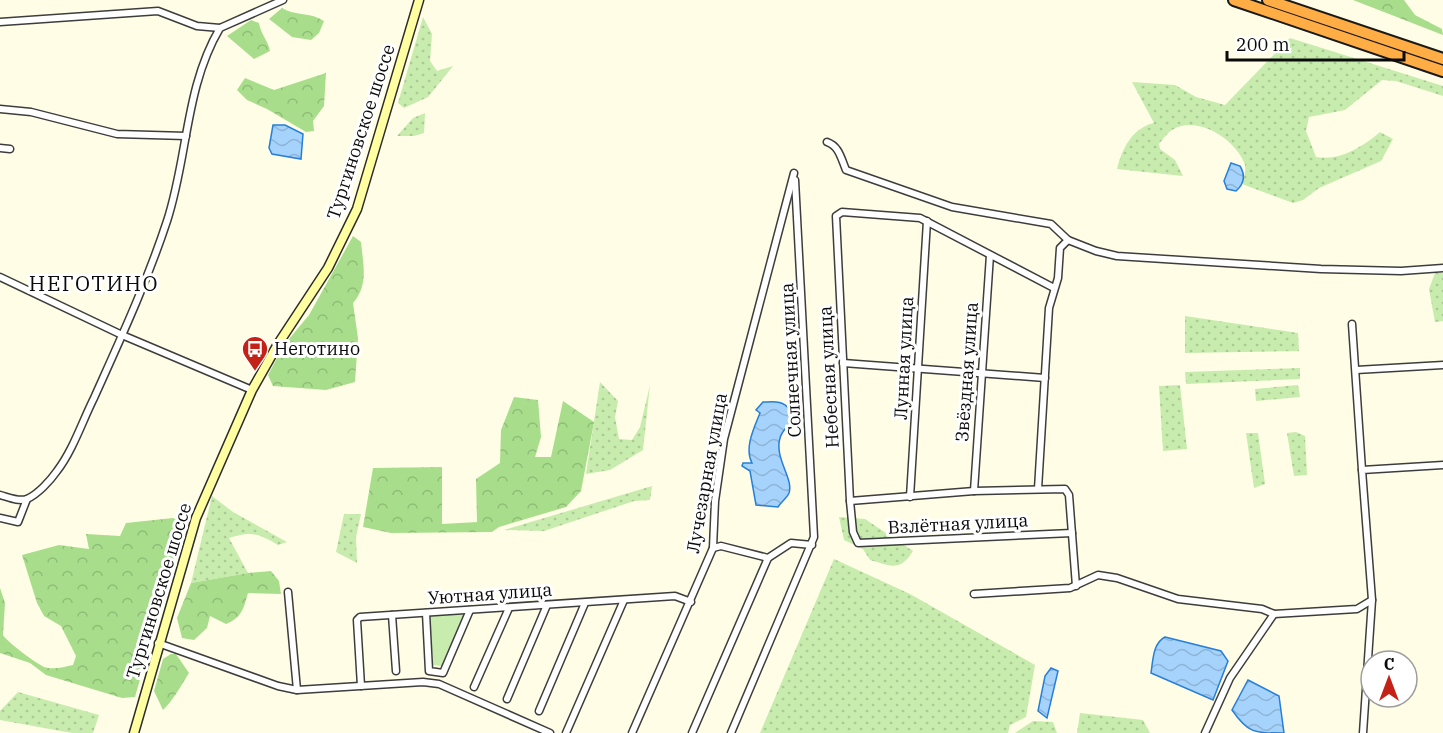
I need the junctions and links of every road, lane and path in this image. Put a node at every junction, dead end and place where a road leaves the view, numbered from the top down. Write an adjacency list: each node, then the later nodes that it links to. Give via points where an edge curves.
1 (283, 0): 6 (street)
2 (419, 0): 29 (main road, Тургиновское шоссе, via 357,208 328,268)
3 (1234, 0): 8 (highway)
4 (1268, 0): 7 (highway)
5 (0, 22): 6 (street, via 159,11 197,26)
6 (220, 28): 10 (street, via 199,71)
7 (1443, 59)
8 (1443, 71)
9 (0, 110): 10 (street, via 31,112 117,134)
10 (186, 136): 22 (street, via 168,220)
11 (827, 142): 16 (street, via 834,144 846,170 952,207 1052,224)
12 (0, 148): 13 (street)
13 (10, 149)
14 (794, 173): 41 (street, Солнечная улица); 42 (street, Лучезарная улица, via 724,439)
15 (927, 221): 17 (street); 23 (street, Небесная улица, via 842,212 836,216); 25 (street, Лунная улица)
16 (1068, 240): 18 (street, via 1117,256 1321,269); 20 (street, via 1060,248)
17 (990, 255): 20 (street); 27 (street, Звёздная улица)
18 (1443, 268)
19 (0, 277): 22 (street)
20 (1054, 288): 28 (street)
21 (1352, 324): 26 (street)
22 (122, 335): 29 (street); 36 (street, via 65,458 57,471)
23 (843, 363): 25 (street); 37 (street, Небесная улица)
24 (1443, 365): 26 (street)
25 (919, 369): 27 (street); 35 (street, Лунная улица)
26 (1356, 370): 31 (street)
27 (982, 373): 28 (street); 33 (street, Звёздная улица)
28 (1045, 378): 32 (street)
29 (252, 390): 57 (main road, Тургиновское шоссе, via 192,528)
30 (1443, 465): 31 (street)
31 (1362, 470): 48 (street)
32 (1038, 489): 33 (street); 40 (street, via 1068,491)
33 (974, 491): 35 (street)
34 (0, 495): 36 (street)
35 (910, 497): 37 (street)
36 (27, 498): 38 (street, via 18,522)
37 (850, 501): 39 (street, Небесная улица)
38 (0, 518)
39 (853, 532): 40 (street, Взлётная улица, via 858,543 864,544)
40 (1072, 533): 44 (street)
41 (812, 545): 43 (street, via 791,543); 69 (street)
42 (713, 548): 43 (street, via 721,546); 49 (street, Лучезарная улица)
43 (768, 558): 68 (street)
44 (1076, 586): 46 (street); 55 (street, via 1098,575 1110,576 1178,599 1262,609)
45 (288, 592): 61 (street)
46 (974, 594)
47 (624, 600): 49 (street, Уютная улица, via 675,596); 50 (street, Уютная улица); 66 (street)
48 (1372, 600): 55 (street, via 1357,609); 71 (street)
49 (691, 602): 67 (street, Лучезарная улица)
50 (585, 603): 51 (street, Уютная улица); 63 (street)
51 (548, 605): 52 (street, Уютная улица); 62 (street)
52 (509, 608): 53 (street, Уютная улица); 60 (street)
53 (470, 610): 54 (street, Уютная улица); 54 (street, via 443,673 429,671)
54 (426, 613): 56 (street, Уютная улица)
55 (1274, 614): 70 (street, via 1230,678)
56 (392, 615): 58 (street); 59 (street, Уютная улица, via 357,619)
57 (158, 643): 61 (street); 64 (main road, Тургиновское шоссе)
58 (396, 671)
59 (361, 686): 61 (street); 65 (street, via 439,684)
60 (474, 687)
61 (297, 690)
62 (507, 699)
63 (539, 711)
64 (134, 733)
65 (550, 733)
66 (566, 733)
67 (632, 733)
68 (692, 733)
69 (730, 733)
70 (1205, 733)
71 (1363, 733)

